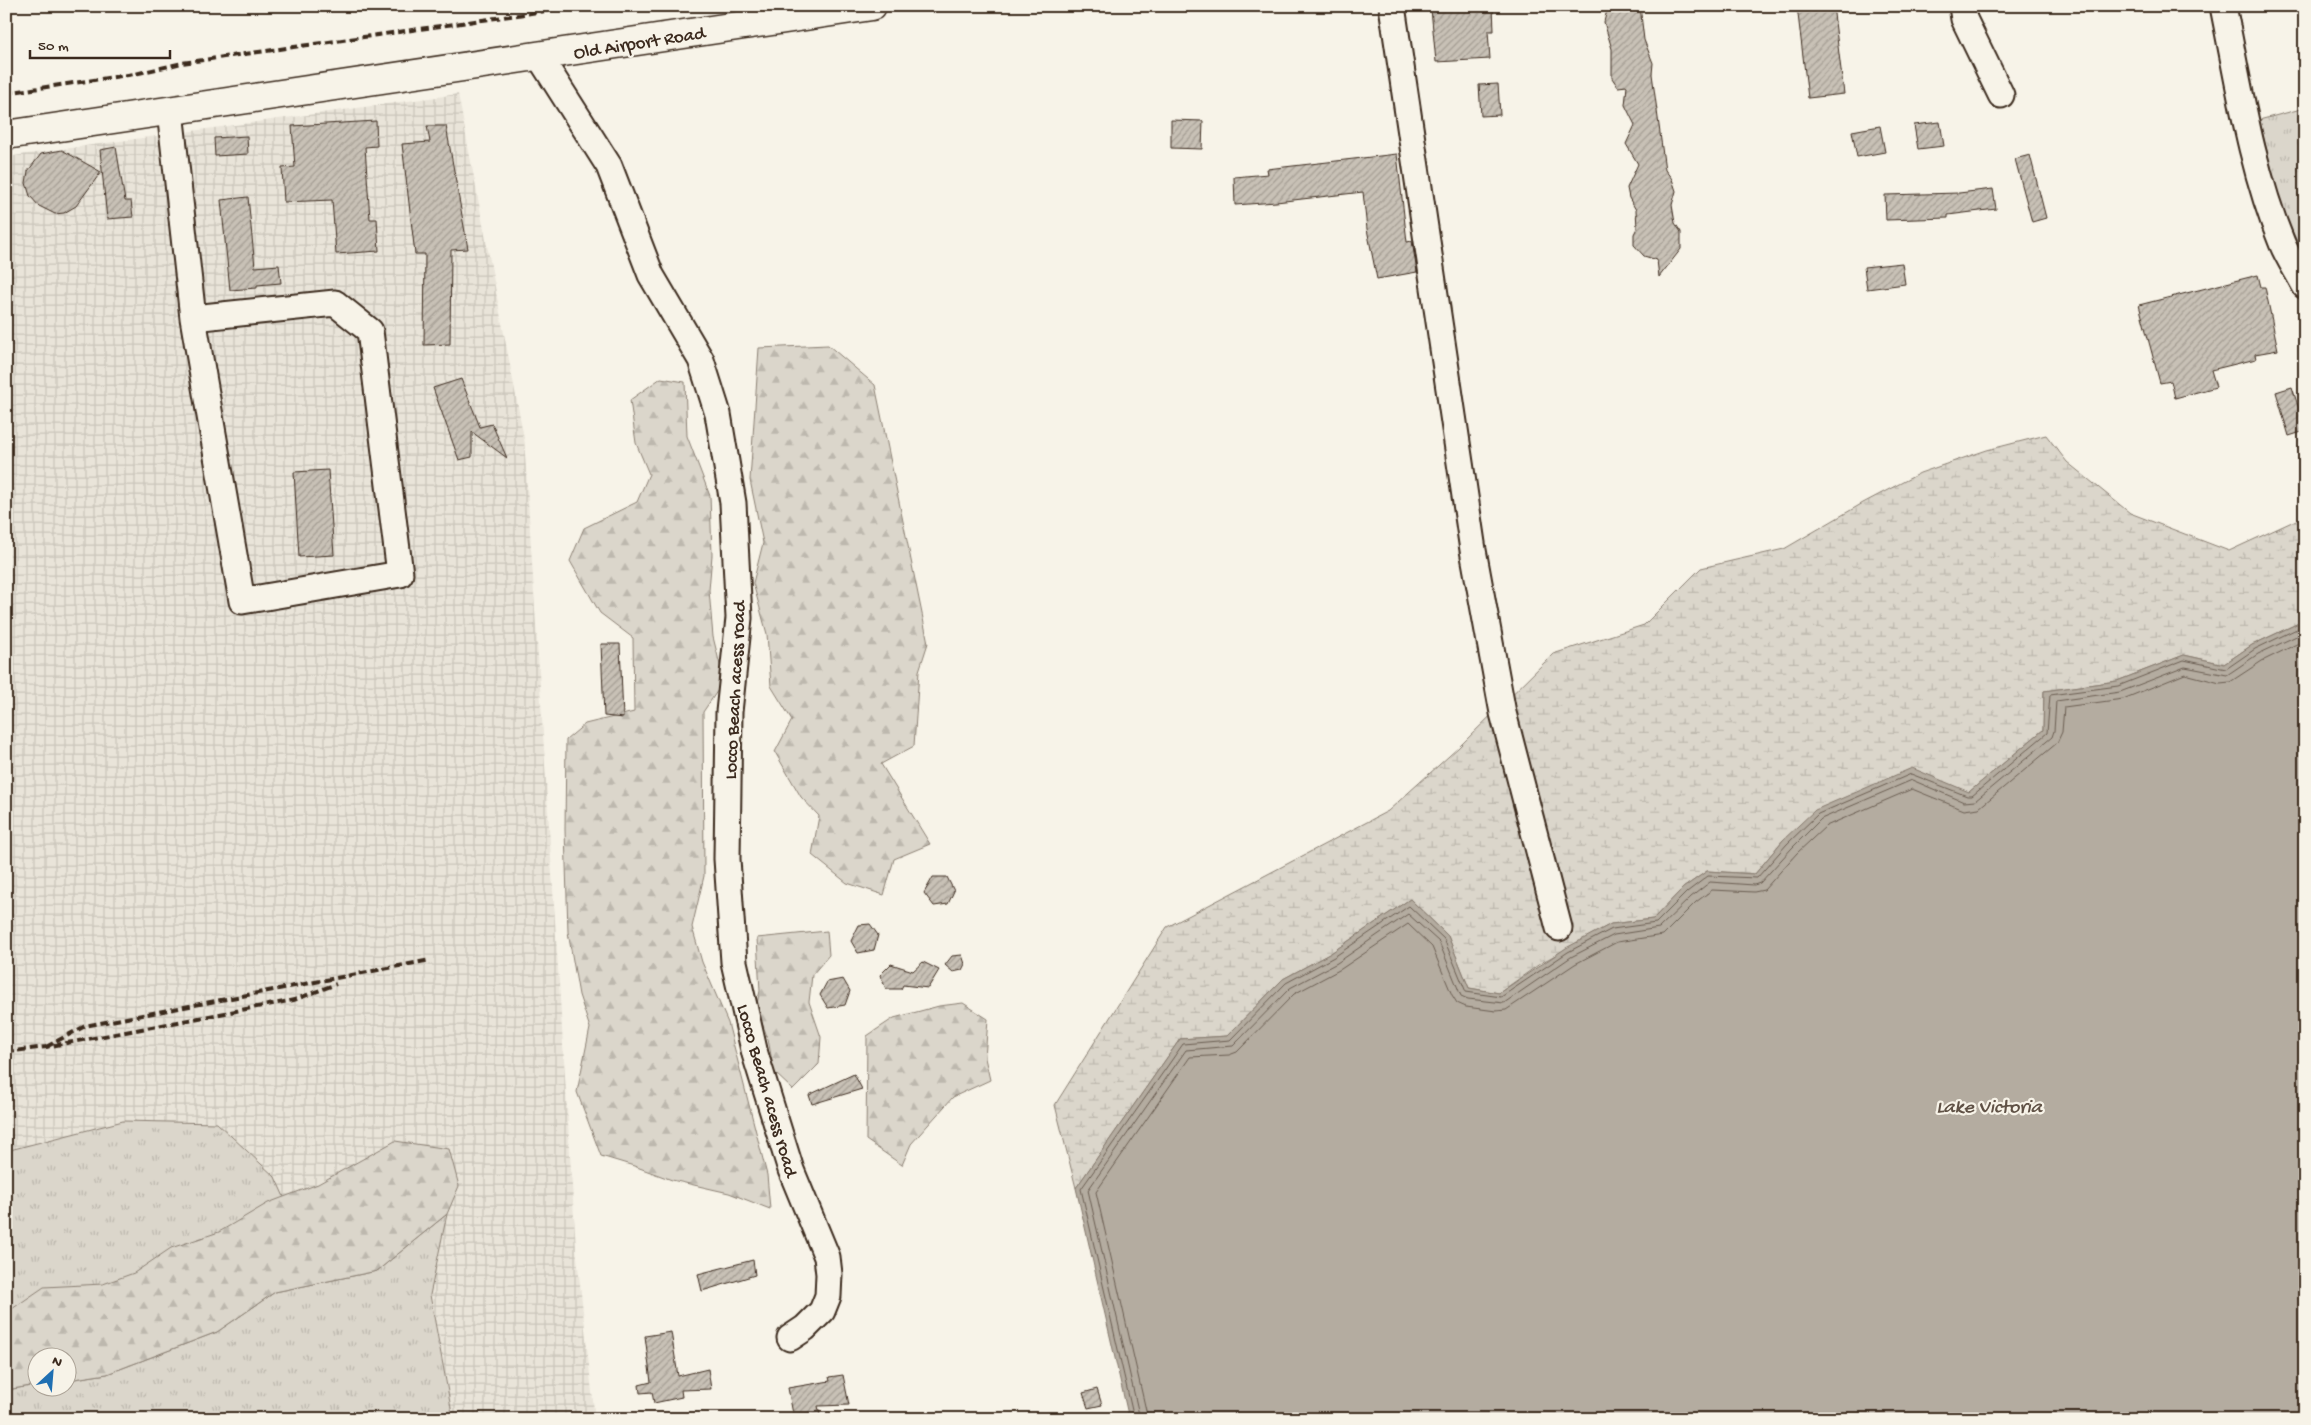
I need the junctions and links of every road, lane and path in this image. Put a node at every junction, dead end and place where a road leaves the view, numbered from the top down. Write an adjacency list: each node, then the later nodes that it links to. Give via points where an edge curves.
1 (872, 6): 5 (main road, Old Airport Road)
2 (1392, 6): 11 (street, via 1473,550 1503,713)
3 (1962, 6): 6 (street, via 1964,19)
4 (2223, 6): 9 (street, via 2248,129 2267,202 2282,244)
5 (539, 56): 7 (main road, Old Airport Road); 12 (street, Locco Beach acess road, via 609,166 651,275 701,360 718,414 733,503 739,618 729,712 728,858 734,962 755,1054 791,1170 827,1257 829,1274 828,1296 822,1311)
6 (2001, 95)
7 (170, 111): 8 (main road, Old Airport Road); 10 (street)
8 (6, 135)
9 (2305, 286)
10 (193, 318): 10 (street, via 242,600 400,574 370,331 335,303)
11 (1559, 928)
12 (790, 1338)

